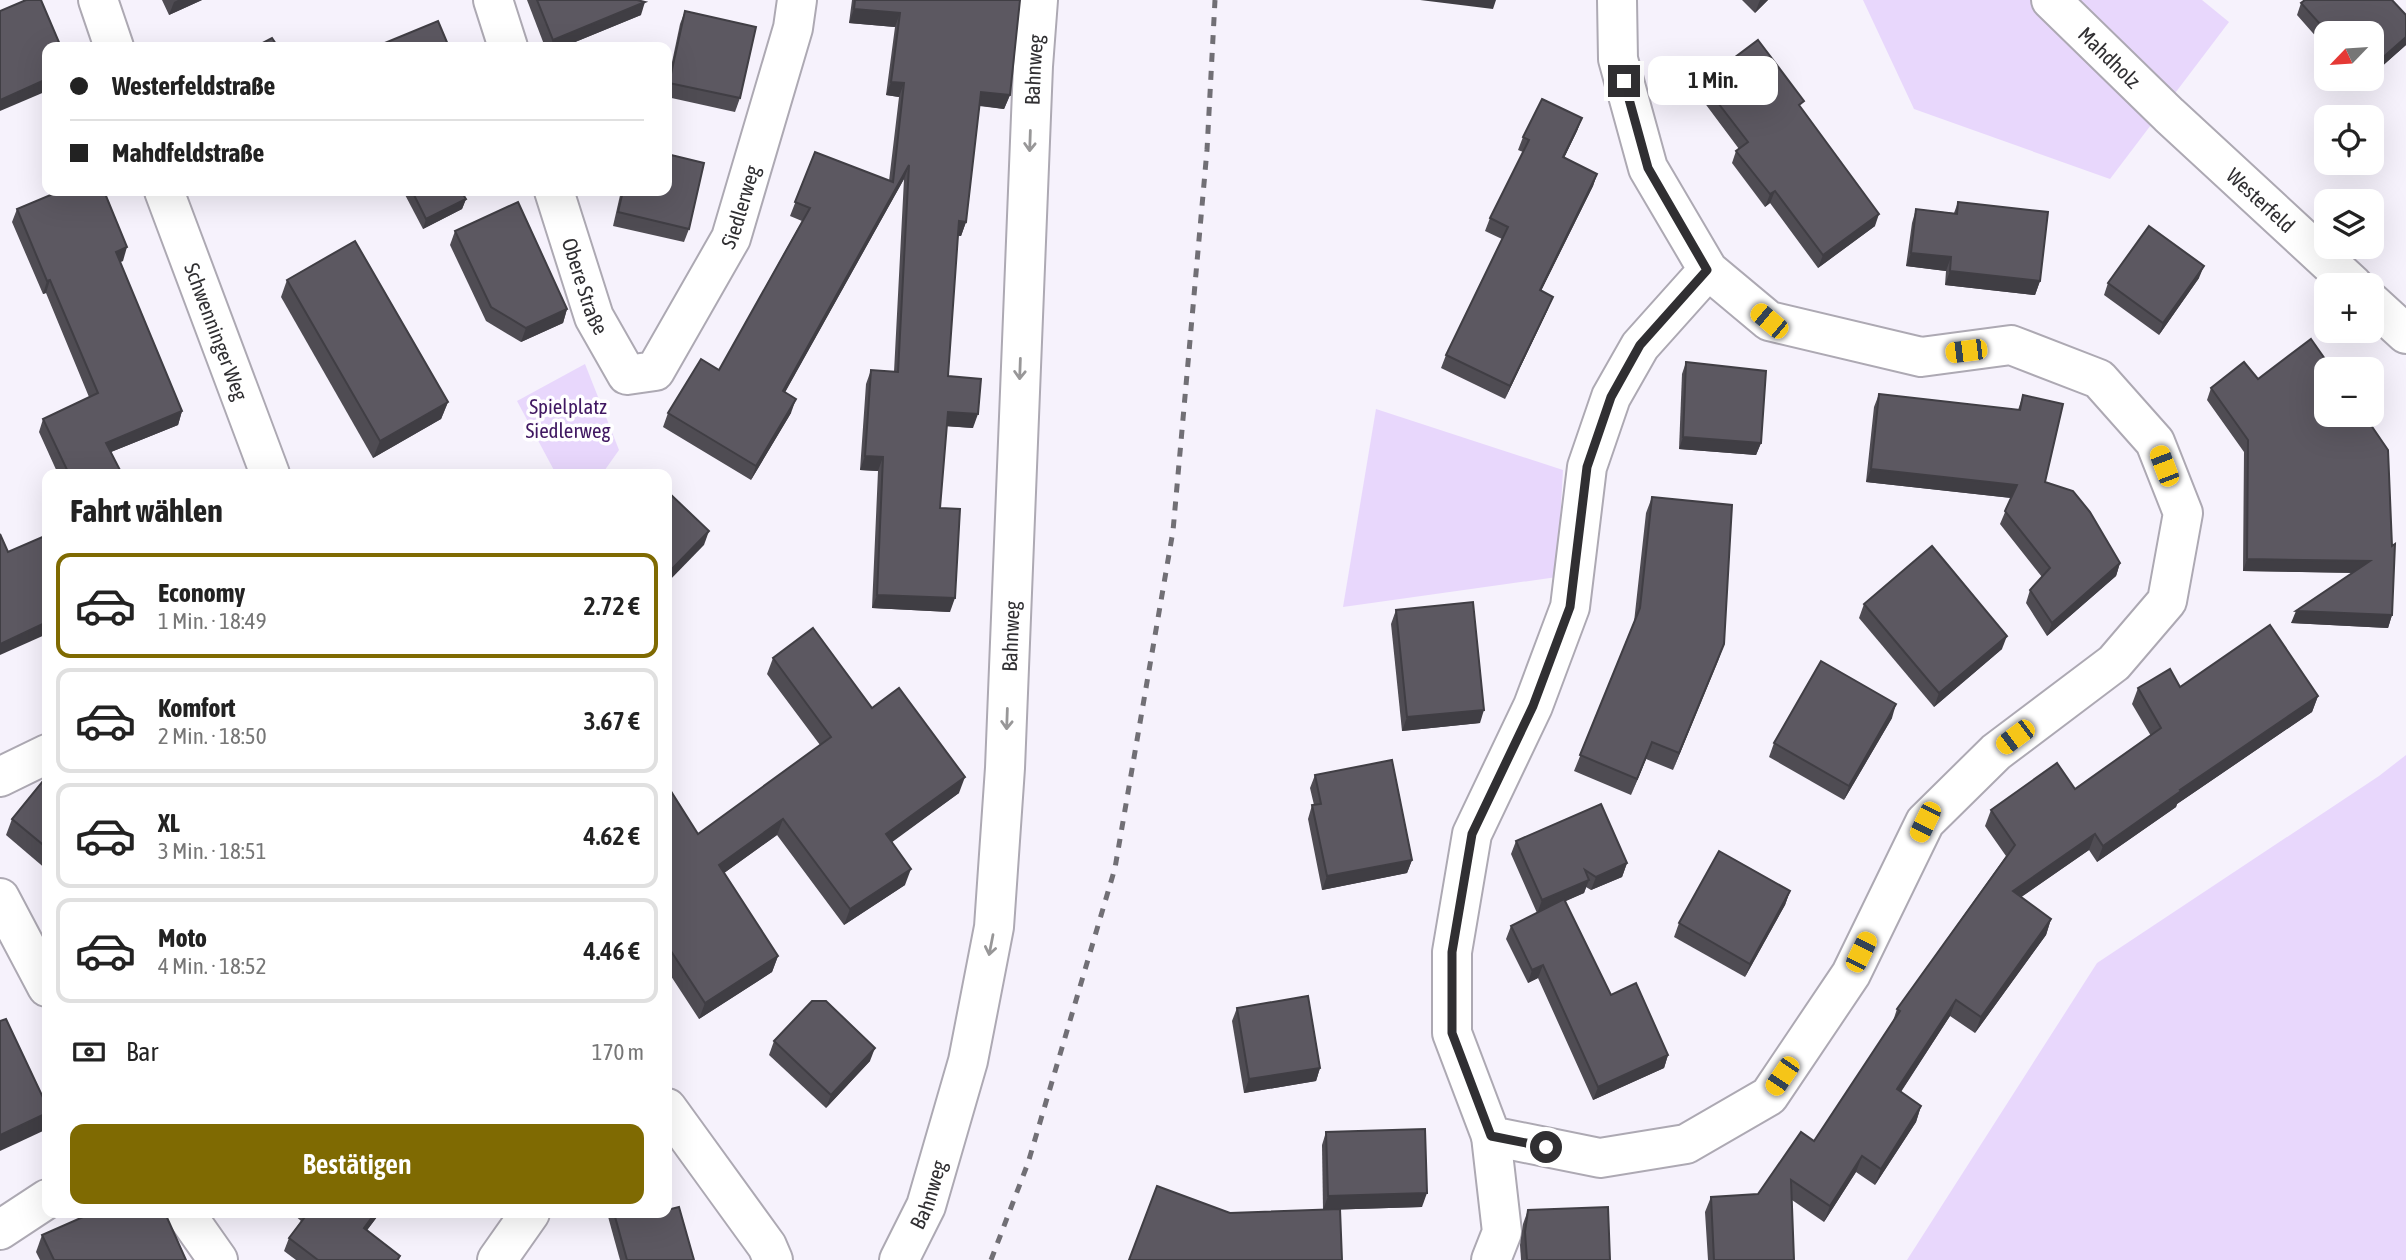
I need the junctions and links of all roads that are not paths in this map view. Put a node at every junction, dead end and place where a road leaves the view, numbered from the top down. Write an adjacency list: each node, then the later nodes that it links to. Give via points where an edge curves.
1 (98, 0): 7 (street)
2 (493, 0): 8 (street)
3 (797, 0): 16 (street, Siedlerweg, via 793,29 731,238 655,371)
4 (1038, 0): 31 (street, Bahnweg, one-way to 31, via 994,927 968,1061 926,1206)
5 (1618, 0): 12 (street, via 1618,59 1648,168)
6 (2051, 0): 9 (street, Mahdholz)
7 (112, 42)
8 (506, 42)
9 (2169, 115): 13 (street, Westerfeld)
10 (166, 196): 17 (street, Schwenninger Weg)
11 (556, 196): 16 (street, Obere Straße, via 594,317)
12 (1707, 270): 23 (street, via 1640,345 1611,397 1587,467 1570,607 1533,706 1472,834 1452,952 1452,1033); 23 (street, via 1769,321 1921,357 2011,345 2099,379 2155,442 2183,513 2167,601 2114,663 1996,752 1925,822 1851,974 1769,1096 1686,1144 1600,1158)
13 (2340, 273)
14 (2384, 314): 15 (street)
15 (2406, 334)
16 (627, 375)
17 (268, 469)
18 (42, 756): 19 (street)
19 (0, 777)
20 (0, 898): 21 (street)
21 (42, 978)
22 (672, 1115): 30 (street, via 760,1235)
23 (1491, 1136): 32 (street, via 1502,1231)
24 (42, 1202): 27 (street)
25 (189, 1218): 28 (street)
26 (526, 1218): 29 (street)
27 (0, 1230)
28 (218, 1260)
29 (497, 1260)
30 (773, 1260)
31 (899, 1260)
32 (1491, 1260)

